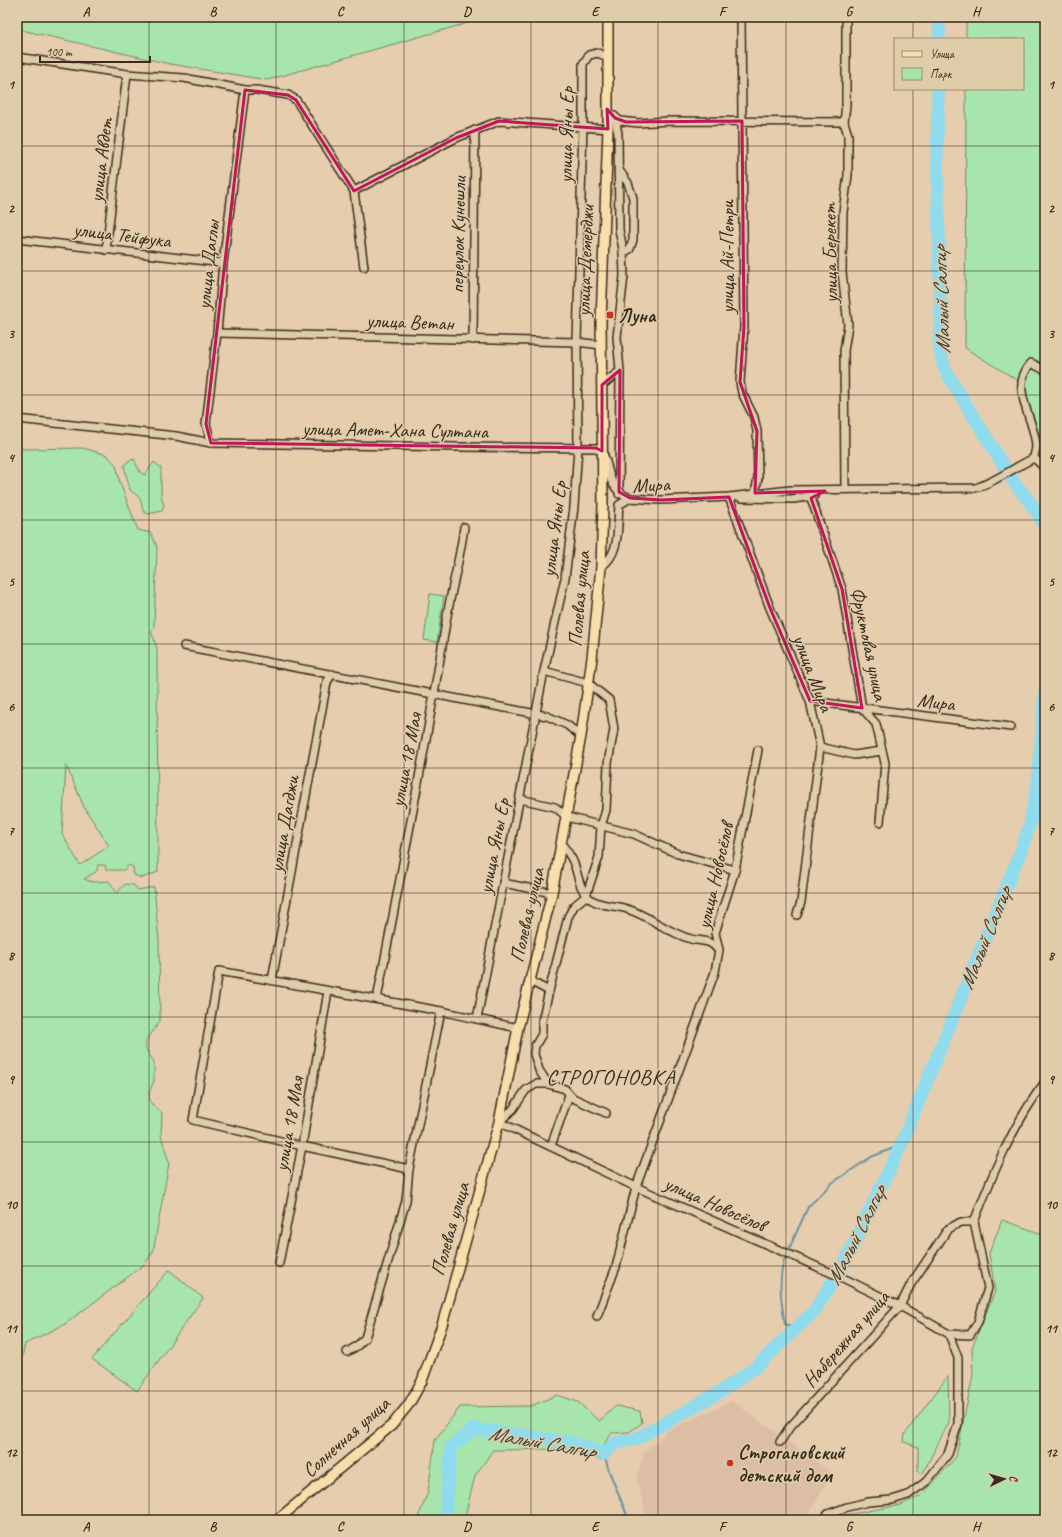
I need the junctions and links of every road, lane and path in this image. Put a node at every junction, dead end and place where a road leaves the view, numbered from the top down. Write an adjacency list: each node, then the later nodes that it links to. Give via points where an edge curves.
1 (608, 17): 5 (main road, улица Демерджи)
2 (741, 17): 10 (street, улица Ай-Петри)
3 (846, 17): 11 (street, улица Берекет)
4 (17, 56): 6 (street)
5 (607, 57): 8 (main road, улица Демерджи); 12 (street, улица Яны Ер, via 598,53 590,55 583,64)
6 (127, 74): 7 (street, via 184,78); 18 (street, улица Авдет)
7 (245, 90): 16 (street, via 288,95 296,100); 20 (street, улица Даглы)
8 (607, 109): 9 (street); 13 (main road, улица Демерджи)
9 (615, 118): 10 (street, via 638,123); 15 (street, via 618,134)
10 (742, 121): 11 (street); 38 (street, улица Ай-Петри, via 744,327 740,382 757,430 758,478)
11 (844, 122): 35 (street, улица Берекет, via 848,135 842,272 848,324 844,351)
12 (583, 126): 13 (street); 14 (street, via 498,121); 24 (street, улица Яны Ер)
13 (608, 129): 25 (main road, улица Демерджи)
14 (475, 130): 16 (street); 23 (street, переулок Кунешли)
15 (618, 170): 19 (street, via 619,230); 19 (street, via 628,183 634,198 633,240 630,248)
16 (354, 191): 21 (street)
17 (17, 239): 18 (street, улица Тейфука)
18 (106, 250): 20 (street, улица Тейфука)
19 (623, 253): 27 (street, via 624,276 617,337)
20 (223, 263): 22 (street, улица Даглы)
21 (364, 267)
22 (217, 333): 23 (street, улица Ветан); 30 (street, улица Даглы, via 206,424)
23 (472, 340): 24 (street, улица Ветан)
24 (576, 342): 25 (street, улица Ветан); 31 (street, улица Яны Ер)
25 (601, 344): 28 (main road, улица Демерджи)
26 (1045, 370): 33 (street, via 1031,363 1024,371 1022,394 1036,446)
27 (620, 371): 28 (street); 37 (street)
28 (602, 385): 32 (main road, улица Демерджи)
29 (17, 419): 30 (street, улица Амет-Хана Султана, via 176,436)
30 (211, 443): 31 (street, улица Амет-Хана Султана)
31 (578, 448): 32 (street, улица Амет-Хана Султана, via 596,448); 47 (street, улица Яны Ер, via 565,578)
32 (602, 451): 37 (street, via 613,486); 42 (main road, улица Демерджи)
33 (1034, 458): 34 (street); 35 (street, via 986,485 975,488)
34 (1045, 468)
35 (845, 490): 36 (street)
36 (825, 491): 38 (street); 41 (street)
37 (619, 492): 40 (street); 43 (street)
38 (755, 493): 39 (street)
39 (729, 497): 40 (street, Мира, via 661,500); 41 (street); 51 (street, улица Мира, via 770,608)
40 (630, 498): 43 (street, Мира)
41 (812, 498): 52 (street, Фруктовая улица, via 842,589)
42 (603, 505): 45 (main road, Полевая улица)
43 (619, 505): 45 (street, Мира, via 615,550 609,561)
44 (464, 527): 50 (street, улица 18 Мая, via 461,553 451,590)
45 (601, 567): 49 (main road, Полевая улица)
46 (184, 646): 48 (street)
47 (544, 671): 49 (street); 53 (street, улица Яны Ер)
48 (332, 674): 50 (street); 72 (street, улица Дагджи, via 327,682)
49 (588, 683): 55 (main road, Полевая улица); 62 (street, via 609,700 614,730 608,763 606,810)
50 (435, 694): 53 (street); 76 (street, улица 18 Мая)
51 (810, 701): 52 (street, Мира); 56 (street, улица Мира)
52 (862, 708): 54 (street, Мира); 58 (street, Фруктовая улица, via 876,724)
53 (536, 715): 55 (street, via 557,720); 59 (street, улица Яны Ер)
54 (1011, 727)
55 (581, 736): 60 (main road, Полевая улица)
56 (820, 747): 58 (street, via 854,755); 68 (street, улица Мира, via 801,902)
57 (758, 750): 64 (street, улица Новосёлов)
58 (882, 750): 61 (street, Фруктовая улица, via 885,763)
59 (520, 799): 60 (street, via 556,807); 65 (street, улица Яны Ер)
60 (567, 817): 62 (street); 63 (main road, Полевая улица)
61 (880, 822)
62 (601, 826): 64 (street, via 634,834 678,854); 67 (street, via 599,857)
63 (562, 843): 66 (main road, Полевая улица); 67 (street, via 574,863)
64 (735, 870): 69 (street, улица Новосёлов)
65 (504, 883): 66 (street); 78 (street, улица Яны Ер)
66 (552, 893): 73 (main road, Полевая улица)
67 (586, 896): 70 (street, via 596,902 643,914 667,930 691,939); 75 (street, via 574,906 568,917)
68 (797, 915)
69 (715, 933): 70 (street); 71 (street, улица Новосёлов)
70 (708, 941): 71 (street)
71 (719, 950): 88 (street, улица Новосёлов, via 715,972)
72 (272, 980): 74 (street); 85 (street, via 219,971 193,1120)
73 (530, 981): 75 (street); 79 (main road, Полевая улица)
74 (328, 991): 76 (street); 85 (street, улица 18 Мая)
75 (549, 991): 81 (street, via 542,1021 542,1034 535,1046 534,1054 539,1070)
76 (377, 999): 77 (street)
77 (441, 1011): 78 (street); 87 (street)
78 (477, 1018): 79 (street)
79 (518, 1028): 84 (main road, Полевая улица)
80 (1045, 1082): 89 (street, via 1033,1097 998,1159)
81 (548, 1084): 82 (street, via 565,1089); 84 (street, via 536,1084 526,1090 513,1109)
82 (570, 1094): 83 (street, via 573,1098); 86 (street)
83 (606, 1113)
84 (499, 1122): 86 (street, улица Новосёлов); 93 (main road, Полевая улица)
85 (302, 1146): 87 (street); 90 (street, улица 18 Мая)
86 (551, 1146): 88 (street, улица Новосёлов)
87 (409, 1169): 95 (street, via 406,1201 365,1338)
88 (636, 1186): 91 (street, улица Новосёлов, via 795,1256); 92 (street, улица Новосёлов, via 616,1267)
89 (974, 1222): 91 (street, Набережная улица, via 961,1222 948,1229 911,1284); 94 (street, via 988,1288 978,1322 970,1335)
90 (279, 1263)
91 (900, 1306): 94 (street, улица Новосёлов); 96 (street, Набережная улица, via 788,1428)
92 (597, 1316)
93 (442, 1325): 97 (main road, Солнечная улица, via 422,1382 410,1404 392,1425)
94 (949, 1334): 98 (street, via 958,1358 958,1424 948,1454 927,1481 908,1495 847,1507 828,1514)
95 (347, 1352)
96 (780, 1442)
97 (277, 1520)
98 (823, 1520)

